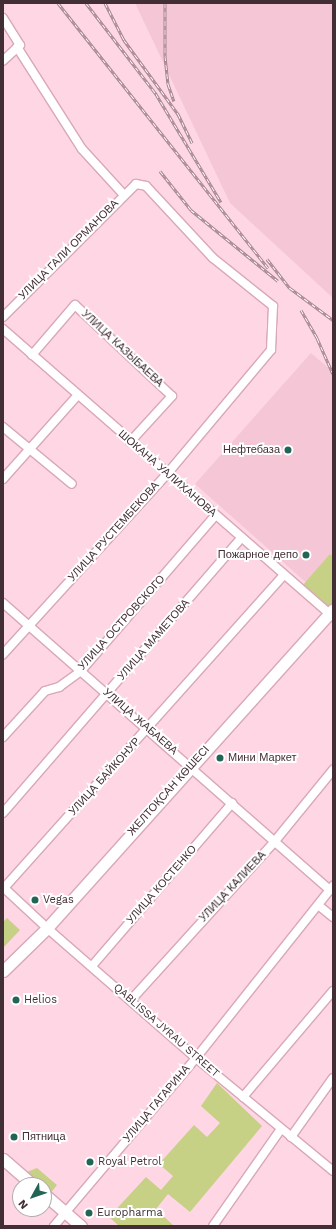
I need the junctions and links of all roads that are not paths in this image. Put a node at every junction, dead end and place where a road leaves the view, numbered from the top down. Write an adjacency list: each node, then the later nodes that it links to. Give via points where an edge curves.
1 (3, 18): 2 (street)
2 (18, 46): 3 (street); 4 (street, via 82,149)
3 (3, 61)
4 (124, 195): 5 (street, УЛИЦА ГАЛИ ОРМАНОВА, via 136,184 146,186 213,258); 6 (street, УЛИЦА ГАЛИ ОРМАНОВА)
5 (273, 306): 13 (street, УЛИЦА РУСТЕМБЕКОВА, via 271,350)
6 (3, 317)
7 (3, 329): 8 (street, ШОКАНА УАЛИХАНОВА)
8 (32, 355): 9 (street, ШОКАНА УАЛИХАНОВА); 11 (street, УЛИЦА КАЗЫБАЕВА, via 75,305 172,396)
9 (77, 396): 11 (street, ШОКАНА УАЛИХАНОВА); 12 (street)
10 (3, 427): 12 (street)
11 (130, 442): 13 (street, ШОКАНА УАЛИХАНОВА)
12 (29, 449): 14 (street); 15 (street)
13 (167, 474): 16 (street, ШОКАНА УАЛИХАНОВА); 21 (street, УЛИЦА РУСТЕМБЕКОВА)
14 (3, 479)
15 (72, 484)
16 (215, 516): 17 (street, ШОКАНА УАЛИХАНОВА); 23 (street, УЛИЦА ОСТРОВСКОГО)
17 (241, 538): 18 (street, ШОКАНА УАЛИХАНОВА); 24 (street, УЛИЦА МАМЕТОВА)
18 (284, 575): 20 (street, ШОКАНА УАЛИХАНОВА); 25 (street, УЛИЦА БАЙКОНУР)
19 (3, 603): 21 (street, УЛИЦА ЖАБАЕВА)
20 (332, 613): 27 (main road, ЖЕЛТОҚСАН КӨШЕСІ)
21 (29, 626): 22 (street, УЛИЦА РУСТЕМБЕКОВА); 23 (street, УЛИЦА ЖАБАЕВА)
22 (3, 654)
23 (81, 671): 24 (street, УЛИЦА ЖАБАЕВА); 26 (street, УЛИЦА ОСТРОВСКОГО, via 59,687 46,691)
24 (108, 694): 25 (street, УЛИЦА ЖАБАЕВА); 30 (street, УЛИЦА МАМЕТОВА)
25 (148, 729): 27 (street, УЛИЦА ЖАБАЕВА); 32 (street, УЛИЦА БАЙКОНУР)
26 (3, 737)
27 (190, 766): 29 (street, УЛИЦА ЖАБАЕВА); 36 (main road, ЖЕЛТОҚСАН КӨШЕСІ)
28 (333, 770): 31 (street, УЛИЦА КАЛИЕВА)
29 (232, 803): 31 (street, УЛИЦА ЖАБАЕВА); 37 (street, УЛИЦА КОСТЕНКО)
30 (3, 813)
31 (275, 841): 33 (street, УЛИЦА ЖАБАЕВА); 40 (street, УЛИЦА КАЛИЕВА)
32 (4, 888): 36 (street, QABLISSA JYRAU STREET)
33 (332, 888): 34 (street, УЛИЦА ГАГАРИНА)
34 (318, 905): 35 (street); 41 (street, УЛИЦА ГАГАРИНА)
35 (333, 917)
36 (46, 928): 37 (street, QABLISSA JYRAU STREET); 38 (main road, ЖЕЛТОҚСАН КӨШЕСІ)
37 (92, 966): 40 (street, QABLISSA JYRAU STREET)
38 (3, 971)
39 (333, 991): 43 (street)
40 (131, 1000): 41 (street, QABLISSA JYRAU STREET)
41 (196, 1058): 43 (street, QABLISSA JYRAU STREET); 50 (street, УЛИЦА ГАГАРИНА)
42 (333, 1078): 45 (street)
43 (243, 1097): 44 (street, QABLISSA JYRAU STREET)
44 (281, 1129): 45 (street, QABLISSA JYRAU STREET); 53 (street)
45 (291, 1137): 47 (street, QABLISSA JYRAU STREET)
46 (3, 1159): 48 (main road)
47 (333, 1171)
48 (24, 1177)
49 (52, 1201): 50 (main road)
50 (65, 1212): 51 (street, УЛИЦА ГАГАРИНА); 52 (main road)
51 (54, 1226)
52 (81, 1226)
53 (213, 1226)

